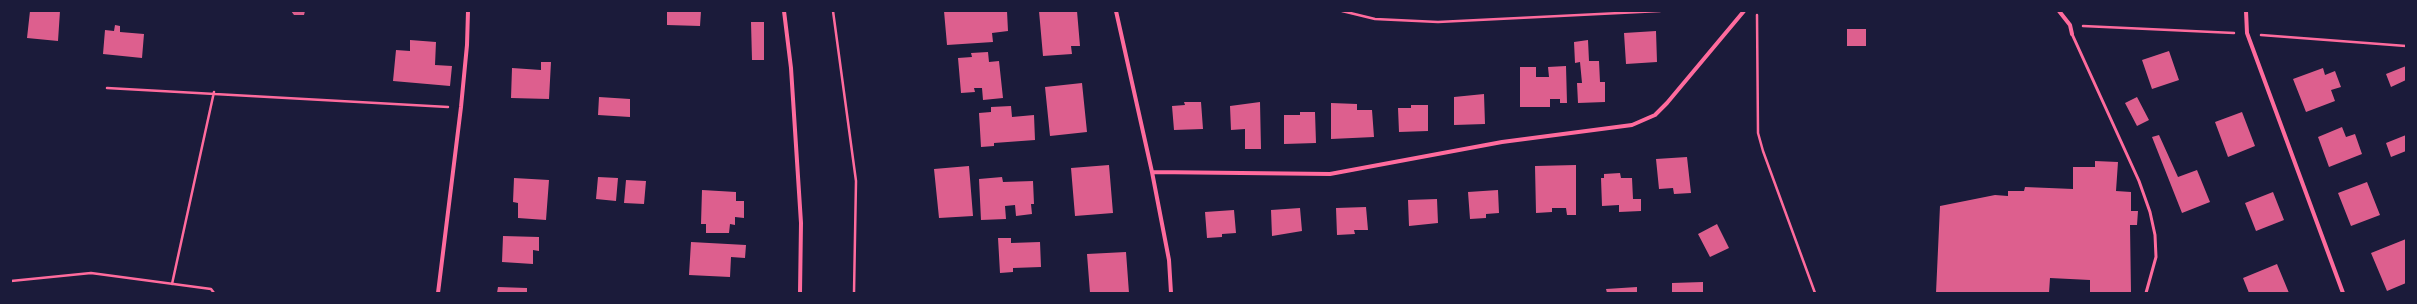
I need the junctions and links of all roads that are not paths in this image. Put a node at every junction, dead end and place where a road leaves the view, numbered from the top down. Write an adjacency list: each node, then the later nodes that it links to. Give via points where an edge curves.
1 (468, 11): 9 (street, via 461,107)
2 (784, 11): 10 (street, via 791,68 801,223)
3 (1116, 11): 8 (street)
4 (1744, 11): 8 (street, via 1667,103 1655,115 1632,125 1502,142 1330,174)
5 (2059, 11): 7 (street, via 2070,25)
6 (2246, 11): 13 (street, via 2247,34)
7 (2072, 34): 12 (lane, via 2139,181 2150,212 2156,257)
8 (1152, 172): 11 (street, via 1169,260)
9 (438, 293)
10 (800, 293)
11 (1171, 293)
12 (2146, 293)
13 (2343, 293)

